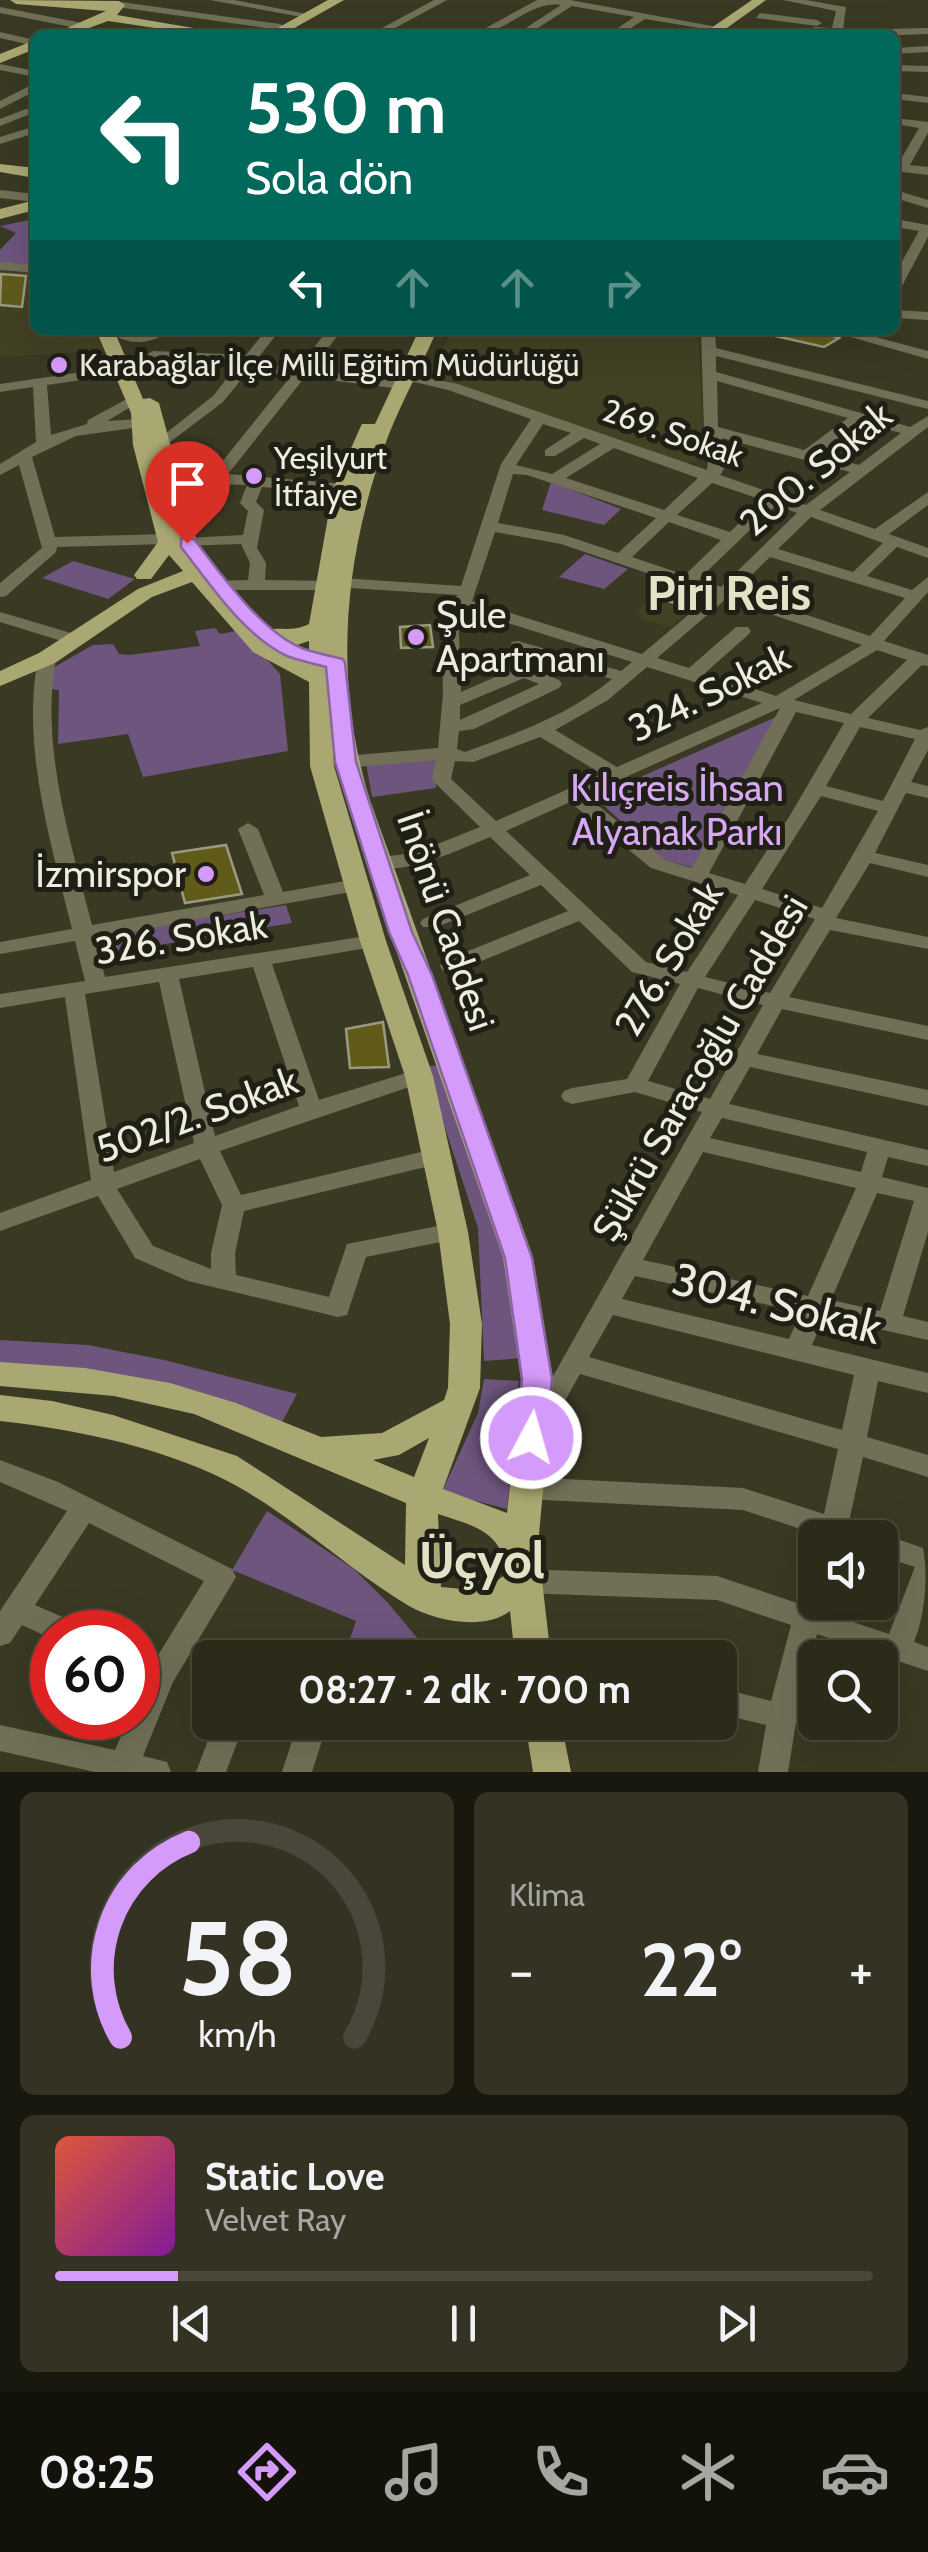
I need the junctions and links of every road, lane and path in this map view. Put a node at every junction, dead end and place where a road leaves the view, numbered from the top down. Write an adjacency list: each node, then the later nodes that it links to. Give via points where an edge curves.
1 (14, 0): 10 (main road); 14 (street)
2 (216, 0): 16 (street); 17 (street)
3 (277, 0): 17 (street)
4 (338, 0): 17 (main road)
5 (442, 0): 31 (street)
6 (548, 0): 12 (street); 32 (street)
7 (651, 0): 15 (street)
8 (760, 0): 37 (main road)
9 (788, 0): 13 (street)
10 (44, 1): 11 (main road)
11 (84, 2): 20 (main road)
12 (570, 3): 15 (street); 33 (street)
13 (837, 3): 24 (street); 38 (street)
14 (0, 10): 20 (street)
15 (630, 12): 18 (street)
16 (190, 14): 20 (street); 29 (street)
17 (309, 14): 30 (main road)
18 (644, 15): 21 (street); 34 (street)
19 (760, 16): 24 (street)
20 (109, 17): 23 (main road); 26 (main road)
21 (672, 19): 35 (street); 36 (street)
22 (0, 21): 25 (street)
23 (164, 26): 27 (street); 28 (main road)
24 (816, 29)
25 (37, 30)
26 (72, 30)
27 (156, 30)
28 (187, 30)
29 (271, 30)
30 (278, 30)
31 (384, 30)
32 (488, 30)
33 (529, 30)
34 (621, 30)
35 (656, 30)
36 (707, 30)
37 (716, 30)
38 (837, 30)
39 (900, 32): 40 (street)
40 (928, 32)
41 (0, 35): 44 (street)
42 (928, 40): 43 (street)
43 (900, 41)
44 (30, 43)
45 (30, 46): 48 (main road)
46 (928, 49): 47 (street)
47 (900, 51)
48 (7, 56)
49 (0, 67): 52 (street)
50 (900, 68): 51 (street)
51 (928, 70)
52 (30, 73)
53 (30, 89): 56 (street)
54 (900, 97): 55 (street)
55 (928, 100)
56 (0, 106)
57 (1, 122): 58 (street)
58 (30, 123)
59 (900, 123): 61 (street)
60 (30, 124): 62 (street)
61 (926, 131): 63 (street)
62 (0, 141)
63 (900, 165)
64 (0, 168): 66 (main road)
65 (900, 168): 67 (street)
66 (30, 169)
67 (928, 171)
68 (0, 194): 71 (street)
69 (900, 196): 70 (street)
70 (928, 205): 72 (street)
71 (20, 208)
72 (900, 223)
73 (900, 224): 74 (street)
74 (927, 229): 77 (street)
75 (0, 266): 76 (street)
76 (30, 269)
77 (900, 277)
78 (900, 314): 79 (street)
79 (928, 316)
80 (118, 335): 89 (main road)
81 (159, 335): 89 (street)
82 (269, 335): 90 (street)
83 (331, 335): 91 (street)
84 (424, 335): 95 (main road, İnönü Caddesi)
85 (708, 335): 87 (street)
86 (853, 335): 88 (street)
87 (708, 350): 92 (street); 93 (street)
88 (928, 354)
89 (138, 361): 90 (street); 94 (street); 98 (main road); 109 (main road)
90 (248, 362): 91 (street); 109 (street, via 218,398)
91 (301, 372): 95 (street); 120 (street)
92 (709, 374): 97 (street); 107 (street)
93 (814, 377): 97 (street); 99 (street)
94 (40, 382): 96 (street); 108 (street)
95 (400, 382): 101 (street, 269. Sokak, via 453,387); 123 (main road, İnönü Caddesi); 140 (main road, İnönü Caddesi)
96 (0, 388)
97 (789, 396): 100 (street)
98 (134, 399): 103 (main road); 104 (street)
99 (928, 405)
100 (860, 416): 105 (street); 112 (street)
101 (540, 417): 106 (street, 269. Sokak); 115 (street)
102 (928, 420): 105 (street, 200. Sokak)
103 (140, 423): 104 (street); 136 (main road, via 146,463)
104 (87, 427): 108 (street)
105 (912, 432): 117 (street, 200. Sokak)
106 (581, 433): 110 (street, 269. Sokak); 111 (street)
107 (714, 437): 112 (street); 114 (street); 118 (street)
108 (44, 443): 113 (street)
109 (161, 444): 119 (main road)
110 (610, 444): 114 (street, 269. Sokak); 121 (street)
111 (550, 453)
112 (809, 454): 117 (street)
113 (25, 458): 116 (street); 132 (street)
114 (683, 468): 118 (street, 269. Sokak)
115 (508, 469): 121 (street); 128 (street)
116 (0, 470)
117 (861, 470): 126 (street, 200. Sokak)
118 (712, 477): 125 (street, 269. Sokak); 127 (street)
119 (168, 478): 120 (street); 136 (main road)
120 (217, 478): 122 (street)
121 (554, 479): 127 (street)
122 (256, 481): 123 (street); 131 (street, via 248,502 256,510)
123 (342, 488): 140 (main road, İnönü Caddesi)
124 (928, 497): 130 (street)
125 (771, 501): 126 (street, 269. Sokak); 129 (street)
126 (806, 513): 130 (street, 269. Sokak); 133 (street, 200. Sokak)
127 (669, 518): 129 (street); 135 (street)
128 (491, 527): 135 (street); 144 (street)
129 (732, 538): 138 (street)
130 (886, 538): 134 (street, 269. Sokak); 137 (street)
131 (250, 539): 136 (street); 139 (street)
132 (47, 542): 136 (street); 141 (street, via 50,550)
133 (766, 551): 137 (street); 142 (street, 200. Sokak)
134 (928, 553)
135 (622, 558): 138 (street)
136 (190, 564): 139 (street); 148 (main road, via 144,575); 149 (main road); 151 (main road); 156 (main road, via 261,647 294,663)
137 (856, 578): 143 (street)
138 (688, 581): 142 (street)
139 (256, 584): 140 (street)
140 (334, 584): 144 (street); 146 (main road, İnönü Caddesi); 156 (main road, İnönü Caddesi)
141 (0, 592)
142 (724, 592): 150 (street); 153 (street, 200. Sokak)
143 (921, 596): 150 (street, 324. Sokak)
144 (466, 597): 153 (street); 155 (street, via 449,608)
145 (0, 617): 148 (street)
146 (319, 627): 149 (main road, via 297,640); 156 (main road, İnönü Caddesi)
147 (742, 631): 159 (street)
148 (65, 636): 158 (main road)
149 (268, 636): 156 (main road)
150 (875, 642): 152 (street); 164 (street, 324. Sokak)
151 (47, 658): 158 (main road); 162 (street)
152 (924, 659): 165 (street, 276. Sokak)
153 (645, 660): 159 (street); 160 (street, 200. Sokak)
154 (582, 664): 157 (street, via 518,646); 160 (street); 161 (street)
155 (451, 665): 157 (street); 163 (street)
156 (323, 666): 170 (main road, İnönü Caddesi); 184 (main road, İnönü Caddesi, via 322,766)
157 (517, 668): 161 (street); 163 (street)
158 (2, 675): 162 (street)
159 (692, 675): 164 (street)
160 (624, 677): 167 (street, 200. Sokak)
161 (553, 684): 166 (street, via 468,725)
162 (39, 685): 190 (street, via 43,744)
163 (454, 702): 166 (street)
164 (785, 704): 165 (street); 171 (street, 324. Sokak); 182 (street)
165 (854, 720): 168 (street); 173 (street, 276. Sokak)
166 (450, 726): 169 (street)
167 (541, 730): 169 (street, 200. Sokak, via 466,758); 171 (street)
168 (927, 735): 172 (street, Şükrü Saracoğlu Caddesi)
169 (449, 753): 170 (street, 200. Sokak); 177 (street, via 441,780)
170 (345, 762): 180 (main road, İnönü Caddesi)
171 (618, 776): 175 (street, 324. Sokak)
172 (902, 786): 174 (street); 176 (street, Şükrü Saracoğlu Caddesi)
173 (815, 789): 176 (street); 185 (street, 276. Sokak)
174 (928, 792)
175 (576, 796): 177 (street, 324. Sokak); 182 (street, via 658,864)
176 (890, 808): 179 (street, Şükrü Saracoğlu Caddesi)
177 (496, 828): 180 (street, 324. Sokak, via 419,858); 183 (street)
178 (248, 829): 186 (street)
179 (864, 856): 181 (street); 188 (street, Şükrü Saracoğlu Caddesi)
180 (380, 863): 233 (main road, İnönü Caddesi, via 518,1258 537,1379)
181 (928, 872)
182 (697, 876): 185 (street)
183 (543, 877): 187 (street); 189 (street)
184 (356, 885): 186 (street); 191 (main road, İnönü Caddesi)
185 (749, 893): 188 (street); 197 (street, 276. Sokak)
186 (276, 899): 190 (street)
187 (580, 913): 195 (street); 197 (street, via 638,967)
188 (825, 919): 192 (street); 200 (street, Şükrü Saracoğlu Caddesi)
189 (430, 923)
190 (84, 930): 193 (street); 198 (street)
191 (373, 941): 194 (street, 326. Sokak); 203 (main road, İnönü Caddesi)
192 (928, 943)
193 (0, 948)
194 (262, 961): 196 (street, 326. Sokak); 208 (street)
195 (450, 966)
196 (168, 976): 198 (street, 326. Sokak); 211 (street)
197 (693, 979): 200 (street); 204 (street, 276. Sokak)
198 (86, 989): 199 (street, 326. Sokak); 215 (street)
199 (0, 1001)
200 (776, 1002): 201 (street); 202 (street, Şükrü Saracoğlu Caddesi)
201 (928, 1033)
202 (744, 1059): 206 (street); 207 (street, Şükrü Saracoğlu Caddesi)
203 (419, 1076): 208 (street, 502/2. Sokak); 212 (main road, İnönü Caddesi)
204 (635, 1085): 205 (street); 207 (street, 276. Sokak)
205 (572, 1096)
206 (928, 1098)
207 (717, 1109): 209 (street, Şükrü Saracoğlu Caddesi); 210 (street, 276. Sokak)
208 (311, 1110): 211 (street, 502/2. Sokak)
209 (696, 1143): 214 (street); 220 (street, Şükrü Saracoğlu Caddesi)
210 (878, 1148): 213 (street, 276. Sokak); 214 (street)
211 (207, 1149): 215 (street, 502/2. Sokak); 217 (street)
212 (438, 1156): 217 (street); 219 (main road, İnönü Caddesi)
213 (928, 1158)
214 (869, 1184): 216 (street); 223 (street)
215 (104, 1186): 218 (street, 502/2. Sokak); 221 (street, via 144,1252 188,1272)
216 (928, 1196): 224 (street)
217 (234, 1205): 221 (street)
218 (0, 1222)
219 (453, 1232): 221 (street, via 356,1250 338,1308); 231 (main road, İnönü Caddesi, via 466,1324)
220 (627, 1265): 222 (street, Şükrü Saracoğlu Caddesi); 223 (street)
221 (224, 1278)
222 (605, 1304): 226 (street, 304. Sokak); 227 (street, Şükrü Saracoğlu Caddesi)
223 (816, 1304): 224 (street); 226 (street)
224 (889, 1321): 225 (street)
225 (928, 1331)
226 (796, 1352): 228 (street, 304. Sokak)
227 (574, 1363): 233 (street, Şükrü Saracoğlu Caddesi); 234 (street)
228 (868, 1369): 230 (street, 304. Sokak); 234 (street)
229 (0, 1374): 235 (main road, via 160,1393)
230 (928, 1383)
231 (458, 1407): 235 (main road, via 387,1446); 239 (main road, İnönü Caddesi)
232 (0, 1408): 245 (main road, via 112,1428 225,1465)
233 (531, 1438): 238 (main road, İnönü Caddesi)
234 (853, 1442): 236 (street); 242 (street)
235 (321, 1450): 239 (main road)
236 (928, 1466)
237 (0, 1471): 240 (street)
238 (525, 1488): 241 (street, via 743,1500); 244 (main road, İnönü Caddesi)
239 (424, 1496): 244 (main road, via 495,1520); 245 (main road, İnönü Caddesi, via 418,1544)
240 (84, 1508): 248 (street); 252 (street, via 222,1577)
241 (800, 1520)
242 (837, 1520)
243 (920, 1562): 251 (street)
244 (517, 1574): 245 (main road, via 492,1606); 246 (street, via 717,1588); 249 (main road, İnönü Caddesi)
245 (424, 1598)
246 (798, 1618)
247 (804, 1620): 250 (street); 255 (street)
248 (8, 1622)
249 (525, 1640)
250 (871, 1640)
251 (898, 1648): 253 (street)
252 (160, 1656)
253 (928, 1660)
254 (737, 1705): 255 (street)
255 (782, 1716): 268 (street)
256 (0, 1738): 262 (street)
257 (130, 1740): 262 (street)
258 (223, 1740): 264 (street)
259 (307, 1740): 265 (street)
260 (541, 1740): 266 (main road)
261 (544, 1740): 267 (main road)
262 (123, 1768): 263 (street)
263 (156, 1772)
264 (211, 1772)
265 (297, 1772)
266 (542, 1772)
267 (552, 1772)
268 (774, 1772)

